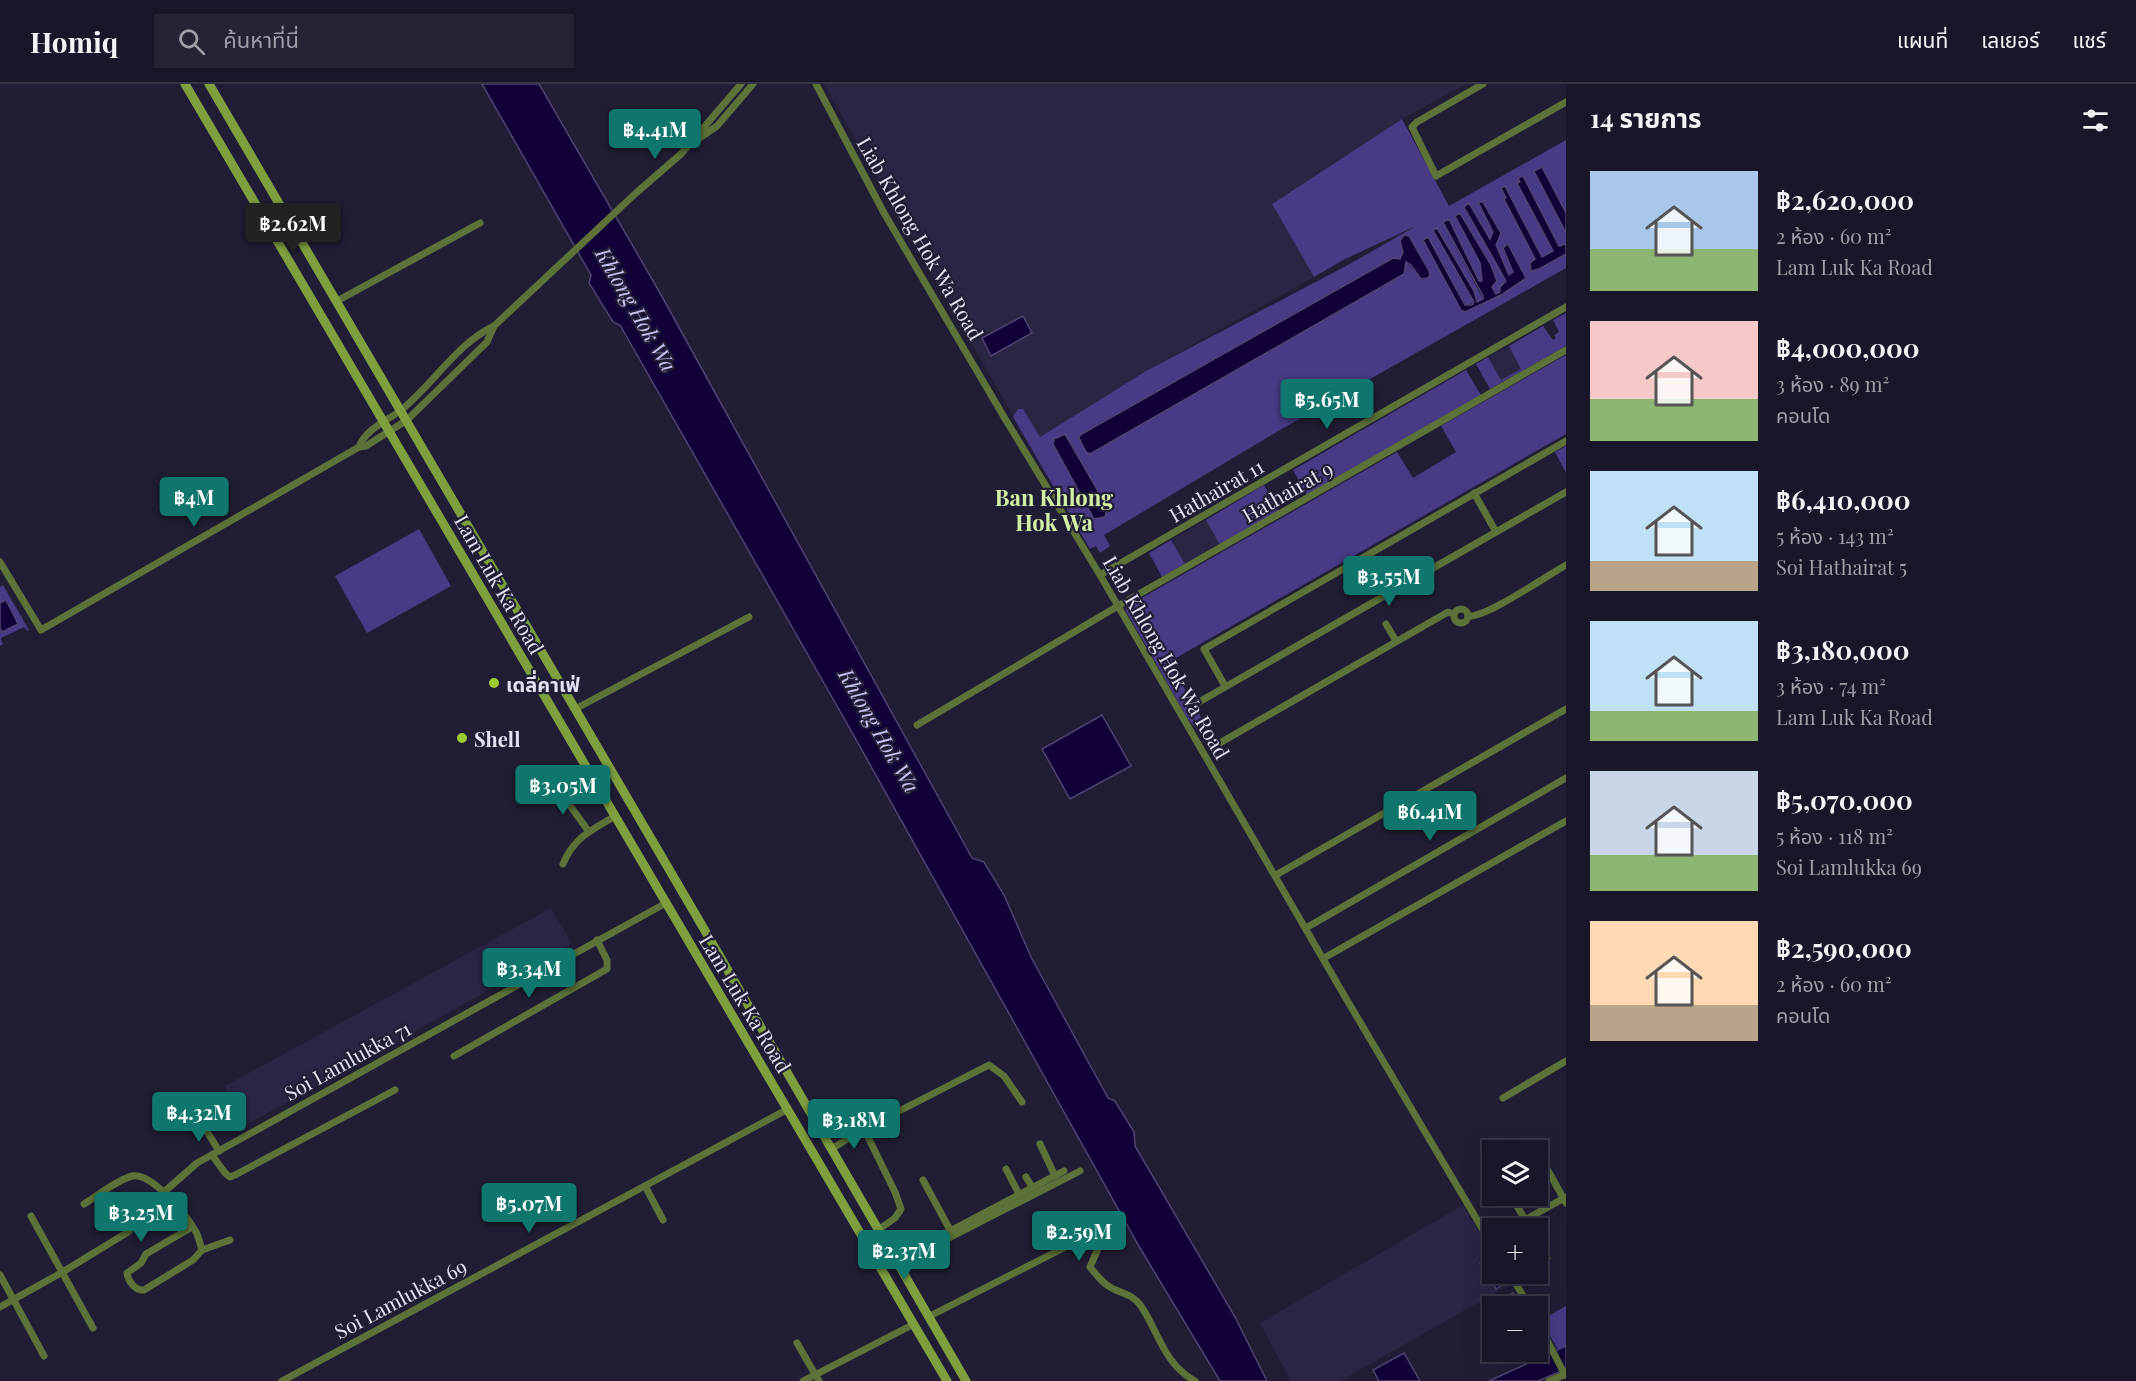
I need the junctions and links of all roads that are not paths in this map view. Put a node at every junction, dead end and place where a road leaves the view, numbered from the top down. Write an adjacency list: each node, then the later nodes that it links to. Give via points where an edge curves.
1 (185, 84): 20 (main road, Lam Luk Ka Road)
2 (209, 84): 10 (main road, Lam Luk Ka Road)
3 (741, 84): 8 (street)
4 (753, 84): 8 (street, via 717,126)
5 (816, 84): 29 (street, Liab Khlong Hok Wa Road, via 885,213)
6 (1483, 84): 7 (street, via 1412,127 1436,176)
7 (1566, 102)
8 (691, 144): 12 (street)
9 (480, 223): 10 (street)
10 (337, 301): 18 (main road, Lam Luk Ka Road)
11 (1566, 308): 29 (street, Hathairat 11)
12 (494, 326): 13 (street); 15 (street, via 487,342)
13 (463, 350): 15 (street); 16 (street)
14 (1566, 350): 30 (street, Hathairat 9)
15 (471, 357): 17 (street)
16 (435, 376): 17 (street); 18 (street)
17 (444, 384): 19 (street)
18 (401, 410): 19 (main road, Lam Luk Ka Road); 20 (street)
19 (407, 420): 21 (street); 36 (main road, Lam Luk Ka Road)
20 (383, 422): 21 (main road, Lam Luk Ka Road); 23 (street)
21 (389, 431): 23 (street); 42 (main road, Lam Luk Ka Road)
22 (1566, 441): 25 (street)
23 (358, 447): 27 (street, via 41,630)
24 (1566, 492): 26 (street)
25 (1474, 493): 26 (street); 34 (street, via 1204,649)
26 (1496, 532): 34 (street)
27 (0, 562)
28 (1566, 565): 33 (street, via 1474,617 1462,609 1454,615 1448,612)
29 (1100, 575): 30 (street, Liab Khlong Hok Wa Road)
30 (1118, 606): 38 (street, Hathairat 9); 46 (street, Liab Khlong Hok Wa Road)
31 (749, 617): 36 (street)
32 (1386, 624): 33 (street)
33 (1396, 641): 39 (street)
34 (1225, 686): 35 (street)
35 (1199, 702)
36 (575, 709): 60 (main road, Lam Luk Ka Road)
37 (1566, 709): 46 (street)
38 (917, 725)
39 (1218, 744)
40 (1566, 778): 48 (street)
41 (556, 786): 44 (street)
42 (615, 816): 44 (street); 47 (main road, Lam Luk Ka Road)
43 (1566, 821): 50 (street)
44 (589, 832): 45 (street, via 570,848)
45 (562, 864)
46 (1276, 875): 48 (street, Liab Khlong Hok Wa Road)
47 (666, 903): 49 (street, Soi Lamlukka 71); 56 (main road, Lam Luk Ka Road)
48 (1306, 928): 50 (street, Liab Khlong Hok Wa Road)
49 (597, 940): 51 (street, via 608,960 607,969); 61 (street, Soi Lamlukka 71)
50 (1324, 958): 81 (street, Liab Khlong Hok Wa Road)
51 (454, 1056)
52 (1566, 1061): 54 (street)
53 (395, 1090): 61 (street, via 230,1177)
54 (1503, 1098)
55 (1022, 1102): 58 (street, via 1004,1076 989,1065)
56 (788, 1109): 69 (street, Soi Lamlukka 69); 74 (main road, Lam Luk Ka Road)
57 (201, 1122): 61 (street)
58 (864, 1129): 60 (street); 82 (street, via 901,1209)
59 (1040, 1144): 66 (street)
60 (831, 1149): 70 (main road, Lam Luk Ka Road)
61 (215, 1153): 72 (street, Soi Lamlukka 71)
62 (1006, 1169): 73 (street)
63 (1548, 1170): 75 (street)
64 (1064, 1171): 66 (street)
65 (1080, 1171): 86 (street)
66 (1055, 1176): 71 (street)
67 (1026, 1177): 71 (street)
68 (923, 1180): 83 (street)
69 (645, 1186): 79 (street); 99 (street, Soi Lamlukka 69)
70 (853, 1187): 74 (main road); 82 (main road, Lam Luk Ka Road)
71 (1032, 1188): 73 (street)
72 (164, 1192): 76 (street, via 144,1176 133,1176); 80 (street); 87 (street, Soi Lamlukka 71, via 152,1210 128,1232)
73 (1019, 1194): 83 (street)
74 (838, 1195): 92 (main road, Lam Luk Ka Road)
75 (1565, 1199): 78 (street)
76 (84, 1204)
77 (31, 1216): 87 (street)
78 (1529, 1218)
79 (663, 1220)
80 (192, 1227): 85 (street); 85 (street, via 146,1254 127,1275 135,1289 144,1290 193,1260)
81 (1482, 1228)
82 (878, 1230): 86 (main road, Lam Luk Ka Road)
83 (950, 1230): 86 (street)
84 (230, 1240): 85 (street)
85 (202, 1250)
86 (896, 1262): 91 (main road, Lam Luk Ka Road)
87 (61, 1273): 89 (street, Soi Lamlukka 71); 93 (street)
88 (0, 1275): 89 (street)
89 (14, 1300): 90 (street, Soi Lamlukka 71); 96 (street)
90 (0, 1307)
91 (928, 1317): 102 (main road, Lam Luk Ka Road); 103 (street, via 1091,1234 1100,1244 1090,1267 1102,1281 1141,1305 1181,1374)
92 (914, 1324): 98 (street); 101 (main road, Lam Luk Ka Road)
93 (93, 1328)
94 (797, 1343): 98 (street)
95 (1548, 1343): 97 (street)
96 (44, 1356)
97 (1565, 1373): 104 (street)
98 (817, 1378): 100 (street)
99 (282, 1381)
100 (803, 1381)
101 (947, 1381)
102 (966, 1381)
103 (1195, 1381)
104 (1549, 1381)

